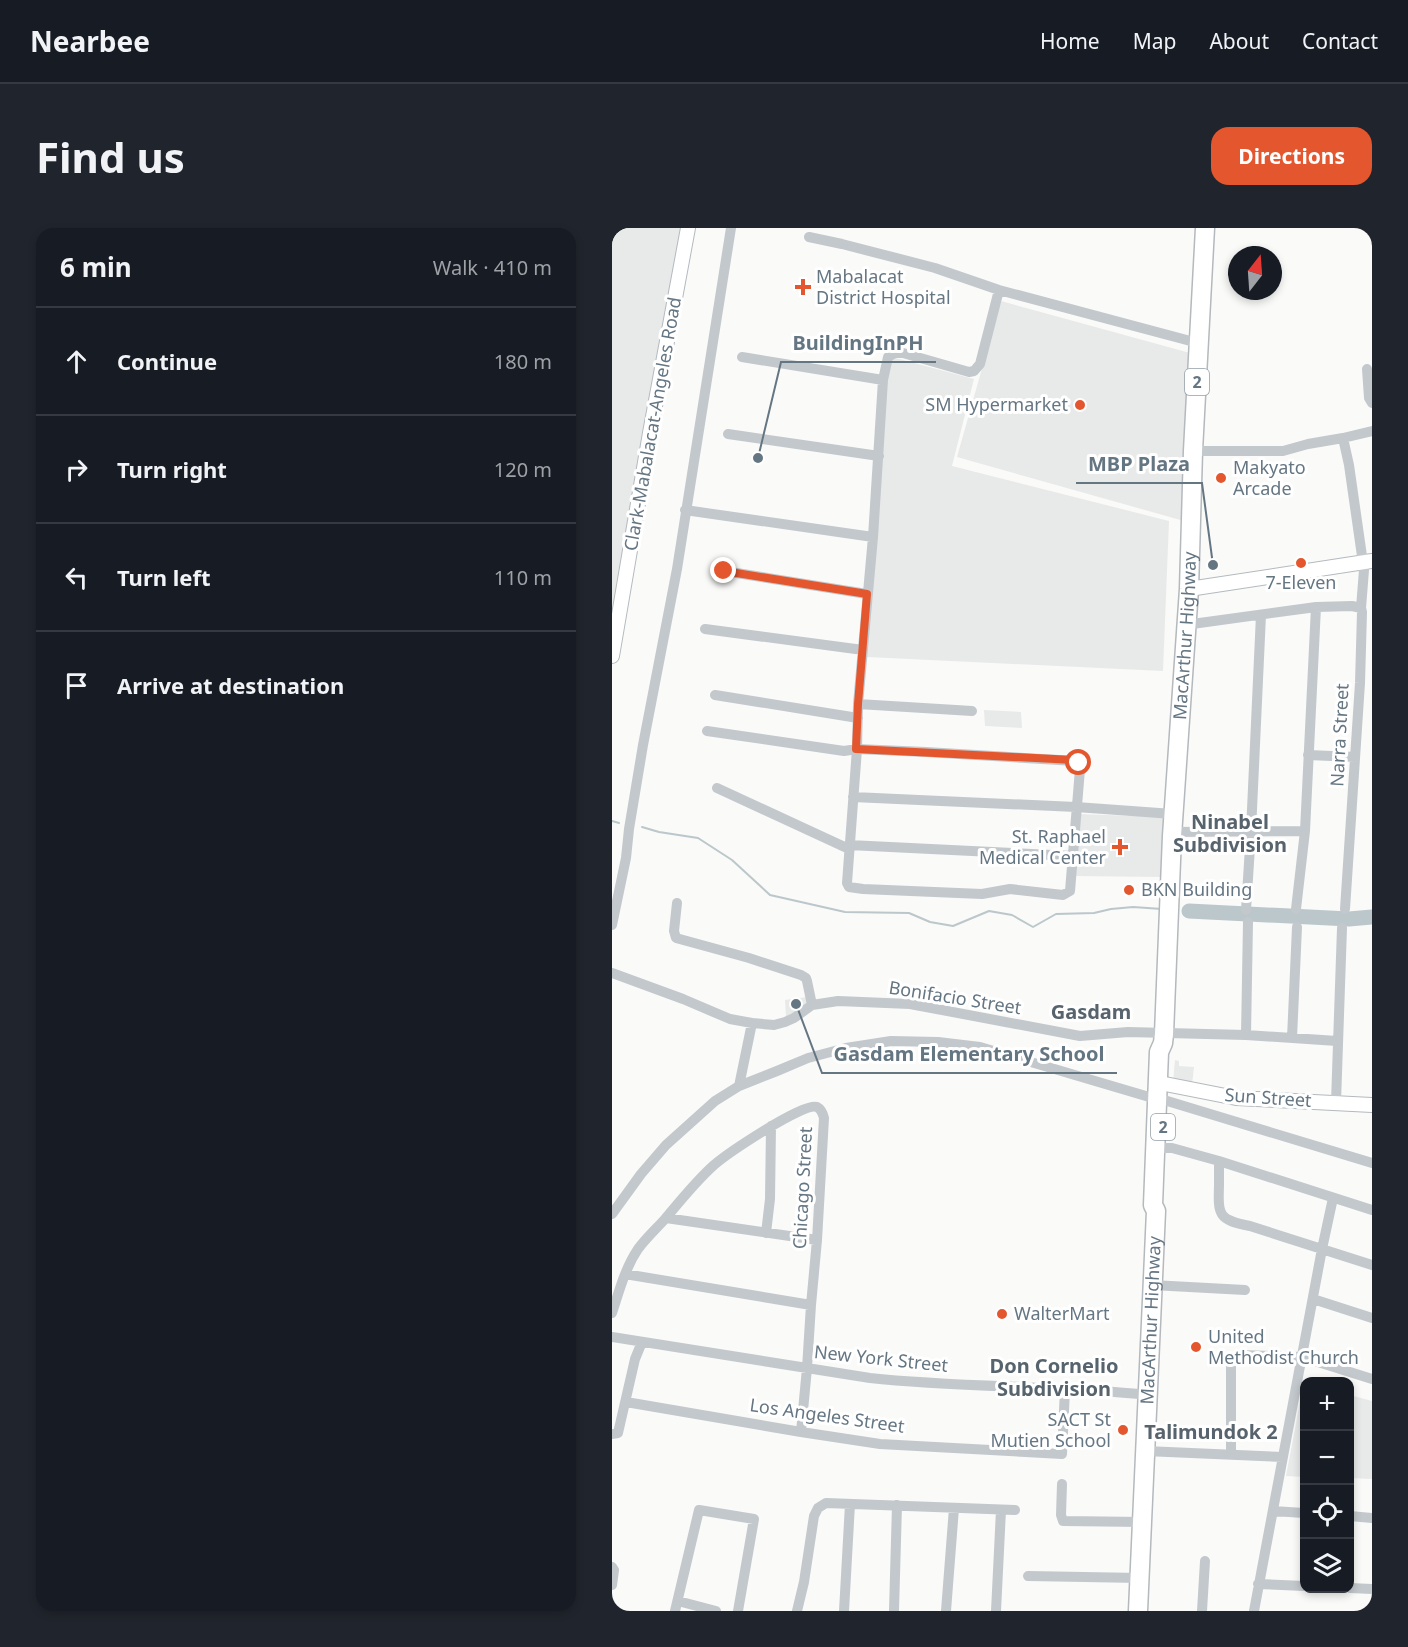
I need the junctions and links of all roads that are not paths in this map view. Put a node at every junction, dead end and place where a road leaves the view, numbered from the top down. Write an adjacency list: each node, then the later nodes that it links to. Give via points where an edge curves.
1 (688, 228): 28 (main road, Clark-Mabalacat-Angeles Road)
2 (731, 228): 16 (street)
3 (1205, 228): 6 (highway, MacArthur Highway / 2)
4 (809, 237): 5 (street, via 935,268)
5 (999, 290): 6 (street); 9 (street, via 980,364 974,371 895,353 888,357)
6 (1198, 343): 14 (highway, MacArthur Highway / 2)
7 (742, 357): 9 (street)
8 (1367, 369): 10 (street)
9 (883, 380): 15 (street)
10 (1372, 403)
11 (1372, 430): 13 (street)
12 (728, 434): 15 (street)
13 (1343, 438): 14 (street, via 1283,451); 18 (street, Narra Street)
14 (1193, 451): 20 (highway, MacArthur Highway / 2)
15 (879, 456): 17 (street)
16 (686, 510): 17 (street); 50 (street)
17 (873, 537): 21 (street)
18 (1367, 562): 20 (main road); 23 (street, Narra Street)
19 (724, 571): 21 (street)
20 (1189, 589): 25 (highway, MacArthur Highway / 2)
21 (867, 594): 27 (street)
22 (1316, 607): 23 (street); 24 (street); 35 (street)
23 (1361, 608): 36 (street, Narra Street)
24 (1261, 615): 25 (street); 41 (street)
25 (1185, 625): 40 (highway, MacArthur Highway / 2)
26 (705, 628): 27 (street)
27 (863, 650): 30 (street)
28 (612, 656)
29 (715, 695): 32 (street)
30 (858, 704): 31 (street); 32 (street)
31 (972, 711)
32 (858, 718): 34 (street)
33 (707, 731): 34 (street, via 844,751)
34 (856, 749): 38 (street); 39 (street, via 1074,760 1080,769)
35 (1308, 755): 36 (street); 42 (street)
36 (1355, 757): 47 (street, Narra Street)
37 (717, 788): 43 (street)
38 (853, 796): 39 (street); 43 (street)
39 (1076, 807): 40 (street); 44 (street)
40 (1173, 823): 41 (street); 57 (highway, MacArthur Highway / 2)
41 (1251, 831): 42 (street); 48 (street)
42 (1305, 831): 46 (street)
43 (849, 847): 44 (street); 44 (street, via 849,887 982,894 1010,889 1063,895 1070,891)
44 (1073, 856)
45 (677, 903): 54 (street, via 676,938 801,975 806,978)
46 (1296, 909)
47 (1345, 909)
48 (1246, 910)
49 (1248, 922): 56 (street)
50 (612, 925)
51 (1297, 927): 58 (street)
52 (1342, 928): 59 (street)
53 (612, 973): 55 (street, via 730,1019)
54 (812, 1005): 55 (street, via 785,1022); 57 (street, Bonifacio Street, via 838,1000 910,1004 1069,1035 1128,1032)
55 (752, 1023): 60 (street)
56 (1246, 1035): 57 (street, Bonifacio Street); 58 (street, Bonifacio Street)
57 (1170, 1037): 61 (highway, MacArthur Highway / 2)
58 (1292, 1038): 59 (street, Bonifacio Street)
59 (1337, 1041): 62 (street)
60 (739, 1086): 61 (street, via 808,1058 891,1041 980,1047); 71 (street, via 715,1101 666,1145)
61 (1162, 1094): 62 (main road, Sun Street); 65 (highway, MacArthur Highway / 2); 67 (street); 70 (highway, MacArthur Highway / 2, via 1153,1205)
62 (1336, 1102): 63 (main road, Sun Street)
63 (1372, 1105)
64 (771, 1126): 72 (street, Chicago Street, via 714,1165); 73 (street); 74 (street, Chicago Street, via 808,1107 823,1113)
65 (1162, 1148): 66 (street); 70 (highway, MacArthur Highway / 2, via 1160,1204)
66 (1219, 1161): 68 (street); 75 (street, via 1219,1212 1225,1219)
67 (1372, 1162)
68 (1333, 1198): 69 (street); 75 (street)
69 (1372, 1210)
70 (1156, 1211): 78 (highway, MacArthur Highway / 2)
71 (612, 1214)
72 (666, 1218): 73 (street); 77 (street, Chicago Street, via 649,1234)
73 (766, 1233): 74 (street)
74 (817, 1240): 81 (street, Chicago Street)
75 (1322, 1249): 76 (street); 80 (street)
76 (1372, 1265)
77 (625, 1274): 81 (street); 82 (street, Chicago Street)
78 (1152, 1286): 79 (street); 90 (highway, MacArthur Highway / 2)
79 (1245, 1290)
80 (1313, 1299): 83 (street); 86 (street)
81 (810, 1305): 87 (street, Chicago Street)
82 (612, 1313)
83 (1372, 1318)
84 (612, 1337): 85 (street, New York Street)
85 (642, 1342): 87 (street, New York Street); 91 (street)
86 (1302, 1357): 88 (street); 95 (street, via 1233,1358); 96 (street)
87 (807, 1368): 89 (street, New York Street, via 901,1381); 92 (street, Chicago Street)
88 (1372, 1379)
89 (1065, 1389): 90 (street, New York Street); 92 (street, Los Angeles Street, via 1062,1454 880,1444)
90 (1148, 1395): 94 (highway, MacArthur Highway / 2)
91 (626, 1402): 92 (street, Los Angeles Street); 93 (street, via 618,1433)
92 (801, 1432)
93 (612, 1434)
94 (1145, 1451): 95 (street); 107 (highway, MacArthur Highway / 2)
95 (1231, 1455): 96 (street)
96 (1282, 1457): 103 (street)
97 (1062, 1484): 107 (street, via 1063,1521)
98 (850, 1504): 99 (street); 120 (street, via 826,1503 814,1515); 121 (street)
99 (897, 1505): 100 (street); 122 (street)
100 (954, 1508): 101 (street); 123 (street)
101 (1002, 1510): 102 (street); 124 (street)
102 (1015, 1510)
103 (1273, 1511): 104 (street); 112 (street)
104 (1300, 1513)
105 (1354, 1516): 106 (street)
106 (1372, 1518)
107 (1143, 1522): 111 (highway, MacArthur Highway / 2)
108 (1205, 1560): 126 (street)
109 (612, 1567): 113 (street)
110 (1028, 1576): 111 (street)
111 (1140, 1578): 125 (highway, MacArthur Highway / 2)
112 (1258, 1584): 114 (street); 127 (street)
113 (612, 1585)
114 (1300, 1586)
115 (1354, 1588): 116 (street)
116 (1372, 1589)
117 (676, 1606): 118 (street); 119 (street, via 699,1510 754,1519)
118 (716, 1611)
119 (738, 1611)
120 (797, 1611)
121 (844, 1611)
122 (894, 1611)
123 (946, 1611)
124 (996, 1611)
125 (1138, 1611)
126 (1202, 1611)
127 (1254, 1611)

